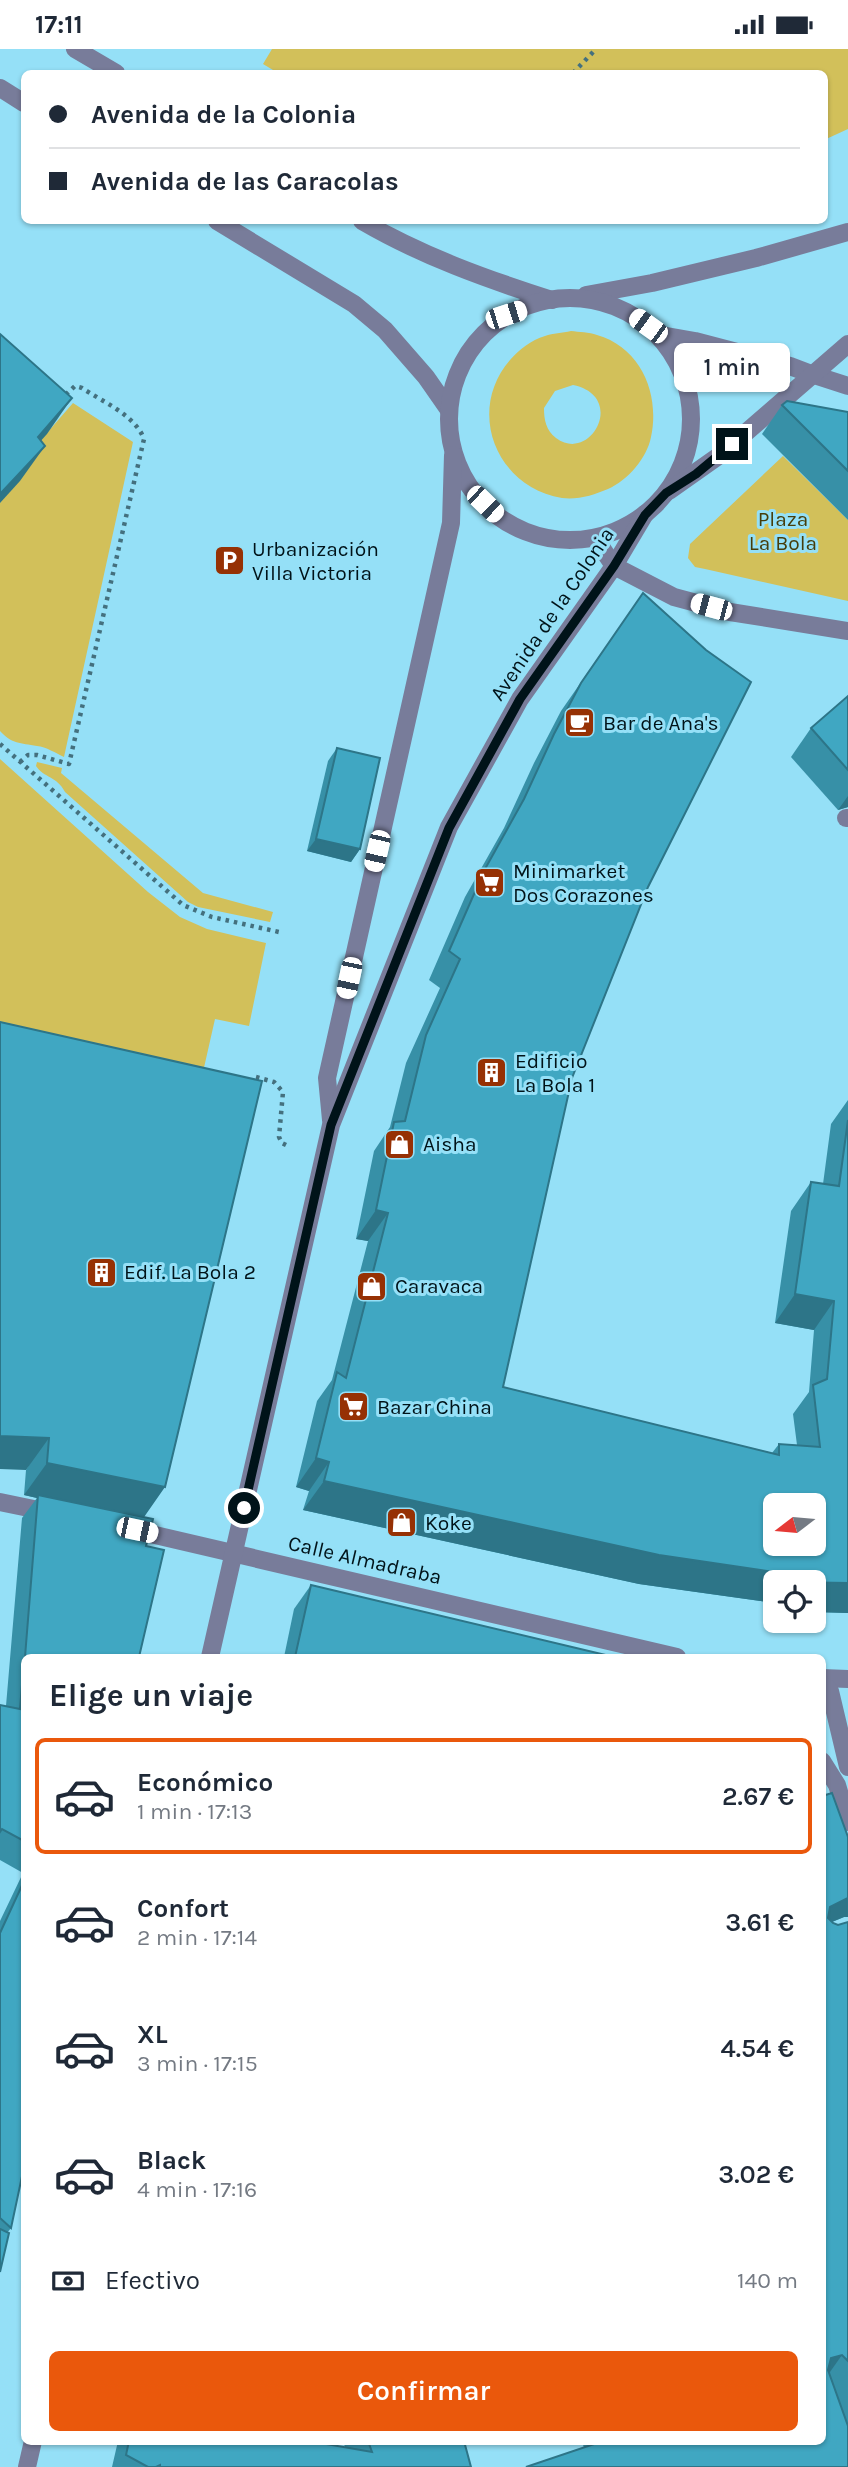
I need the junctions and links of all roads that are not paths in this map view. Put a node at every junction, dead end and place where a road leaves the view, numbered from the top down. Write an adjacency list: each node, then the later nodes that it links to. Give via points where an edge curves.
1 (75, 49): 2 (street)
2 (111, 70)
3 (0, 87): 4 (street)
4 (21, 101)
5 (222, 224): 13 (street, via 354,304 385,330)
6 (367, 224): 8 (street, via 487,279)
7 (848, 232): 8 (street, via 652,283)
8 (561, 299): 9 (street, via 604,303); 13 (street, via 506,315 477,340 457,372)
9 (661, 335): 11 (street); 15 (street, via 679,367 689,400 690,435 681,468)
10 (848, 344): 11 (street)
11 (811, 374): 12 (street); 15 (street, via 720,455)
12 (848, 386)
13 (449, 410): 14 (street)
14 (453, 451): 17 (street, via 470,489 500,519 538,537); 20 (street, Avenida de la Colonia, via 451,523 327,1078)
15 (666, 493): 16 (street)
16 (645, 515): 17 (street, via 619,531); 18 (street, Avenida de la Colonia)
17 (595, 538): 18 (street)
18 (614, 566): 19 (street, via 674,597 730,612); 20 (street, Avenida de la Colonia, via 520,699 449,828)
19 (848, 631)
20 (331, 1125): 24 (street, Avenida de la Colonia)
21 (0, 1502): 22 (street)
22 (72, 1517)
23 (111, 1525): 24 (street, Calle Almadraba)
24 (234, 1553): 25 (street, Avenida de la Colonia); 26 (street, Calle Almadraba)
25 (211, 1654)
26 (664, 1654)
27 (826, 1678): 28 (street)
28 (848, 1679)
29 (826, 1688): 31 (street)
30 (826, 1767): 32 (street, via 837,1785)
31 (848, 1767)
32 (848, 1822)
33 (32, 2445): 34 (street)
34 (27, 2467)

